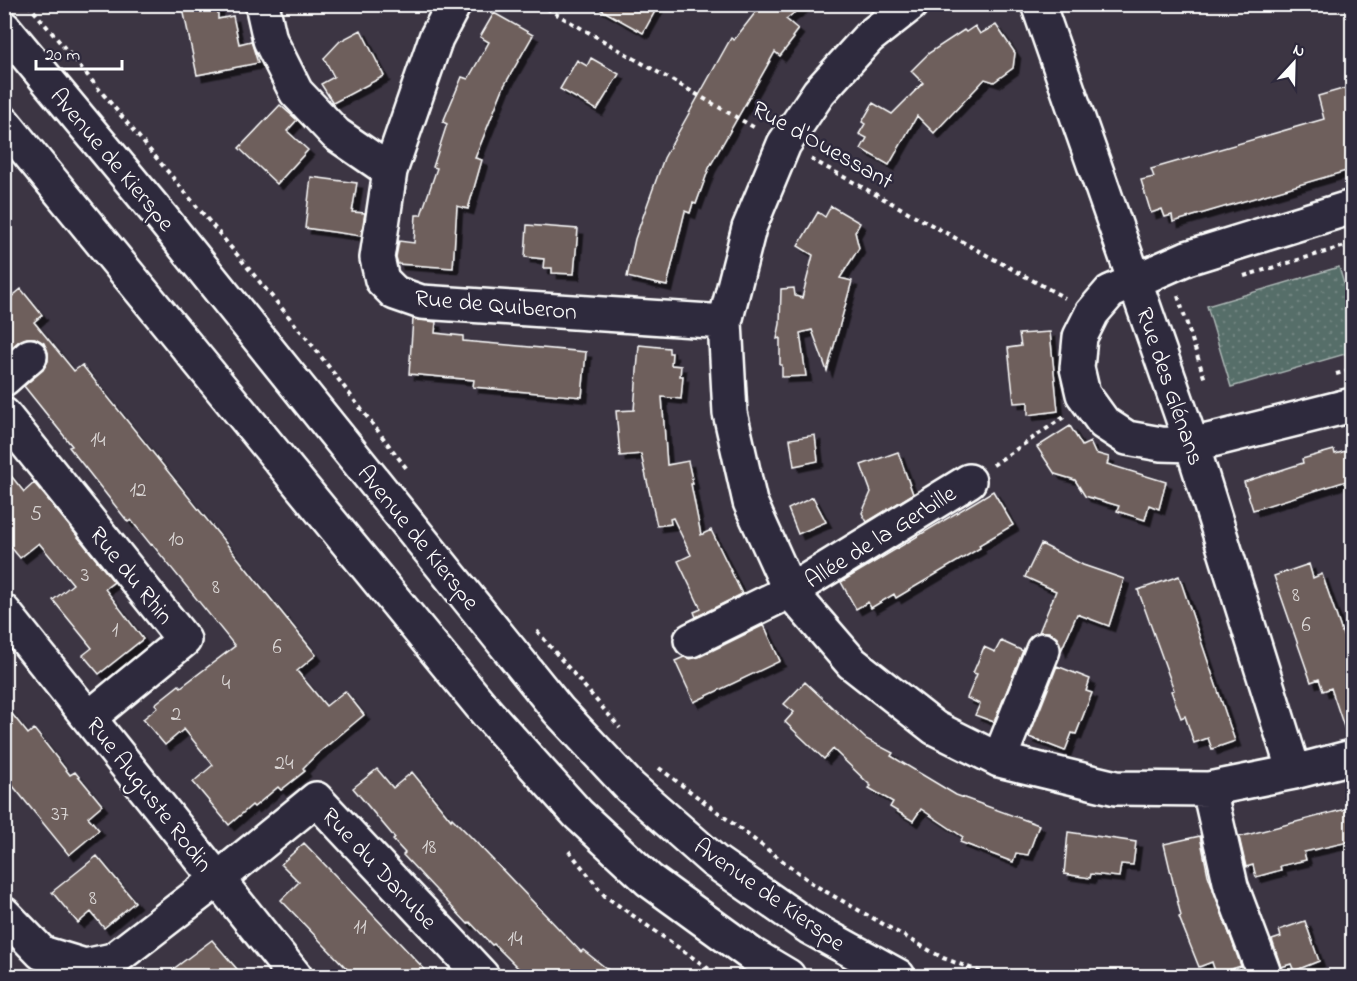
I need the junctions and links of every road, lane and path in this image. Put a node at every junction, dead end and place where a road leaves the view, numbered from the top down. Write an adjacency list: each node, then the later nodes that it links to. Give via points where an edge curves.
1 (28, 4): 27 (path, via 309,341)
2 (262, 4): 10 (street, via 270,40 296,92 336,134)
3 (453, 4): 10 (street, Rue de Quiberon, via 436,38)
4 (539, 4): 9 (path, Rue d'Ouessant)
5 (1038, 4): 14 (street, Rue des Glénans)
6 (910, 5): 9 (street, via 869,37 819,92)
7 (4, 28): 47 (street, Avenue de Kierspe, via 558,710 630,787 714,861 809,927)
8 (4, 123): 46 (street, via 479,704 578,814 649,880)
9 (784, 144): 16 (path, Rue d'Ouessant); 17 (street, via 749,228)
10 (390, 171): 17 (street, Rue de Quiberon, via 377,258 382,280 395,293 420,302)
11 (1353, 207): 14 (street, via 1187,258)
12 (1353, 244): 13 (path)
13 (1243, 276)
14 (1134, 282): 16 (street, via 1110,292); 26 (street, Rue des Glénans)
15 (1188, 292): 22 (path, via 1178,295)
16 (1092, 313): 23 (street, via 1080,337 1077,368)
17 (724, 322): 29 (street, via 730,413 750,502)
18 (30, 356): 21 (street)
19 (1353, 370): 20 (path)
20 (1329, 376)
21 (4, 379)
22 (1208, 389)
23 (1087, 401): 26 (street, via 1104,423 1127,438); 28 (path)
24 (1353, 405): 26 (street)
25 (4, 415): 34 (street, Rue du Rhin, via 184,640)
26 (1192, 445): 39 (street, Rue des Glénans)
27 (408, 471)
28 (969, 481): 29 (street, Allée de la Gerbille)
29 (790, 591): 32 (street, Allée de la Gerbille); 37 (street, via 852,663 935,728)
30 (4, 612): 34 (street, Rue Auguste Rodin)
31 (533, 626): 35 (path)
32 (691, 640)
33 (1043, 650): 37 (street)
34 (90, 717): 41 (street, Rue Auguste Rodin)
35 (625, 733)
36 (1353, 757): 39 (street)
37 (999, 760): 40 (street, via 1116,788)
38 (657, 767): 48 (path, via 816,886 943,958)
39 (1294, 772): 40 (street)
40 (1209, 789): 43 (street, via 1231,886)
41 (218, 879): 42 (street, via 113,960 85,966 42,953); 44 (street, Rue Auguste Rodin); 45 (street, Rue du Danube, via 316,799)
42 (4, 914)
43 (1263, 972)
44 (295, 976)
45 (482, 976)
46 (788, 976)
47 (898, 976)
48 (992, 976)

